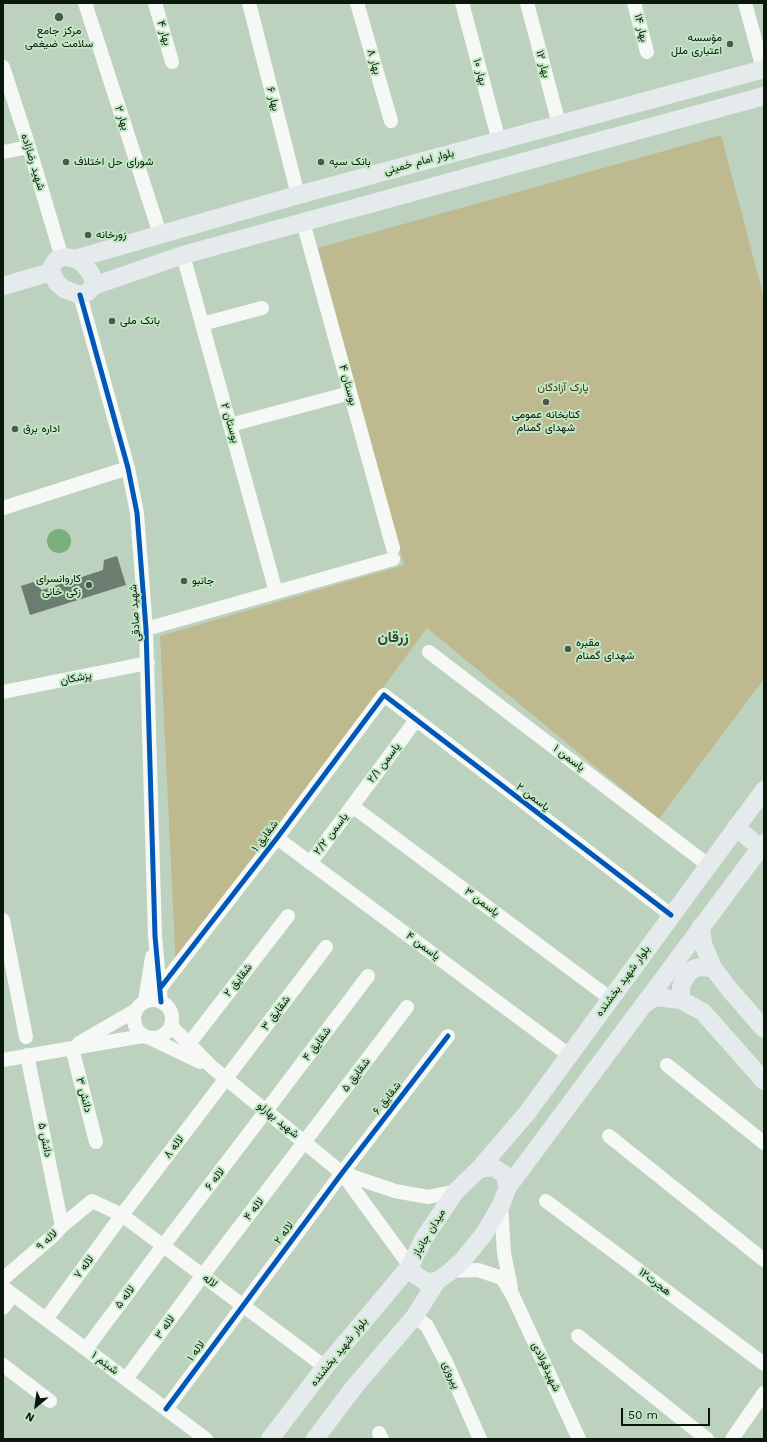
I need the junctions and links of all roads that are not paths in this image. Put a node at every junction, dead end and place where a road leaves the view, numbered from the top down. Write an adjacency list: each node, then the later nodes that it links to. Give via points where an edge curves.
1 (85, 3): 21 (street, بهار ۲)
2 (155, 3): 10 (street, بهار ۴)
3 (248, 3): 19 (street, بهار ۶)
4 (357, 3): 14 (street, بهار ۸)
5 (462, 3): 16 (street, بهار ۱۰)
6 (527, 3): 15 (street, بهار ۱۲)
7 (634, 3): 9 (street, بهار ۱۴)
8 (746, 3): 12 (street)
9 (647, 52)
10 (172, 62)
11 (3, 67): 17 (street, شهید رضازاده)
12 (763, 69): 15 (main road, بلوار امام خمینی)
13 (763, 99): 20 (main road)
14 (391, 120)
15 (559, 124): 16 (main road, بلوار امام خمینی)
16 (498, 141): 19 (main road, بلوار امام خمینی)
17 (29, 147): 18 (street); 23 (street, شهید رضازاده)
18 (3, 152)
19 (298, 195): 21 (main road, بلوار امام خمینی)
20 (303, 222): 22 (main road); 29 (street, بوستان ۴)
21 (160, 234): 23 (main road, بلوار امام خمینی)
22 (182, 255): 26 (main road); 28 (street, بوستان ۲)
23 (68, 258): 24 (main road, via 57,259); 26 (main road, via 85,266 90,272 94,281)
24 (51, 272): 25 (main road); 26 (main road, via 60,287 70,292)
25 (3, 286)
26 (86, 291): 31 (street, شهید صادقی)
27 (262, 308): 28 (street)
28 (202, 324): 30 (street, بوستان ۲)
29 (350, 393): 30 (street); 33 (street, بوستان ۴, via 393,553)
30 (230, 425): 33 (street, بوستان ۲)
31 (128, 468): 32 (street); 34 (street, شهید صادقی, via 137,513)
32 (3, 508)
33 (276, 592): 34 (street)
34 (146, 629): 36 (street, شهید صادقی)
35 (429, 652): 46 (street, یاسمن ۱)
36 (148, 664): 37 (street, پزشکان); 51 (street, شهید صادقی)
37 (3, 692)
38 (384, 695): 39 (street, یاسمن ۲); 43 (street, شقایق ۱)
39 (416, 720): 41 (street, یاسمن ۲/۱); 47 (street, یاسمن ۲)
40 (764, 790): 42 (main road, بلوار شهید بخشنده)
41 (352, 806): 45 (street, یاسمن ۲/۲); 56 (street, یاسمن ۳)
42 (736, 827): 44 (main road); 46 (main road, بلوار شهید بخشنده)
43 (277, 838): 45 (street, یاسمن ۴); 55 (street, شقایق ۱)
44 (762, 845): 50 (main road)
45 (310, 863): 70 (street, یاسمن ۴)
46 (708, 865): 47 (main road, بلوار شهید بخشنده)
47 (671, 915): 56 (main road, بلوار شهید بخشنده)
48 (288, 916): 67 (street, شقایق ۲)
49 (3, 920): 65 (street)
50 (701, 926): 53 (main road, via 703,944); 60 (main road)
51 (155, 936): 55 (street); 59 (street)
52 (326, 947): 74 (street, شقایق ۳)
53 (713, 968): 57 (main road, via 700,967 688,974 681,986); 63 (main road)
54 (368, 976): 76 (street, شقایق ۴)
55 (161, 987): 58 (street)
56 (611, 999): 70 (main road, بلوار شهید بخشنده)
57 (681, 1000): 60 (main road, via 655,997); 75 (main road, via 703,1012)
58 (162, 1002): 59 (street, via 154,1000); 62 (street, via 172,1015)
59 (141, 1006): 66 (street, via 134,1016 136,1027); 68 (street)
60 (643, 1006): 83 (main road)
61 (407, 1007): 79 (street, شقایق ۵)
62 (171, 1026): 66 (street, via 162,1036); 67 (street)
63 (764, 1029)
64 (448, 1036): 82 (street, شقایق ۶)
65 (26, 1037)
66 (147, 1037): 68 (street); 73 (street)
67 (188, 1045): 73 (street)
68 (72, 1048): 69 (street); 78 (street, دانش ۳)
69 (27, 1055): 71 (street); 89 (street, دانش ۵)
70 (569, 1055): 81 (main road, بلوار شهید بخشنده, via 527,1112)
71 (3, 1060)
72 (667, 1065): 80 (street)
73 (213, 1068): 74 (street, شهید بهارلو)
74 (226, 1078): 76 (street, شهید بهارلو); 88 (street, لاله ۸)
75 (764, 1081)
76 (266, 1111): 79 (street, شهید بهارلو); 90 (street, لاله ۶)
77 (609, 1136): 91 (street)
78 (96, 1142)
79 (305, 1142): 82 (street, شهید بهارلو); 94 (street, لاله ۴)
80 (764, 1143)
81 (479, 1169): 83 (main road, via 494,1167 504,1174); 84 (main road, میدان جانباز)
82 (342, 1173): 84 (street, via 395,1191 428,1197); 92 (street); 99 (street, لاله ۲)
83 (508, 1187): 87 (main road)
84 (456, 1191): 92 (main road, میدان جانباز, via 424,1238)
85 (92, 1201): 88 (street, لاله); 89 (street, لاله ۹)
86 (546, 1201): 105 (street, هجرت۱۲)
87 (501, 1204): 93 (main road, via 484,1234); 98 (street, via 504,1253)
88 (122, 1215): 90 (street, لاله); 102 (street, لاله ۷)
89 (62, 1226): 95 (street, لاله ۹)
90 (163, 1246): 94 (street, لاله); 104 (street, لاله ۵)
91 (764, 1260)
92 (410, 1266): 96 (main road, میدان جانباز, via 414,1274 426,1282); 107 (main road, بلوار شهید بخشنده)
93 (451, 1271): 96 (main road); 98 (street, via 478,1270 502,1278)
94 (203, 1275): 99 (street, لاله); 108 (street, لاله ۳)
95 (3, 1280)
96 (437, 1282): 101 (main road)
97 (8, 1291): 100 (street); 102 (street, شبنم ۱)
98 (513, 1296): 116 (street, شهیدفولادی)
99 (243, 1305): 107 (street, لاله); 111 (street, لاله ۱)
100 (3, 1308)
101 (415, 1316): 114 (main road, via 355,1386); 115 (street, پیروزی, via 427,1326)
102 (46, 1318): 104 (street, شبنم ۱)
103 (578, 1336): 117 (street)
104 (86, 1349): 108 (street, شبنم ۱)
105 (764, 1364)
106 (3, 1365): 110 (street)
107 (326, 1367): 113 (main road, بلوار شهید بخشنده)
108 (126, 1379): 111 (street, شبنم ۱)
109 (764, 1393): 118 (street)
110 (50, 1401)
111 (166, 1409): 112 (street, شبنم ۱)
112 (206, 1439)
113 (270, 1439)
114 (315, 1439)
115 (480, 1439)
116 (579, 1439)
117 (707, 1439)
118 (732, 1439)

